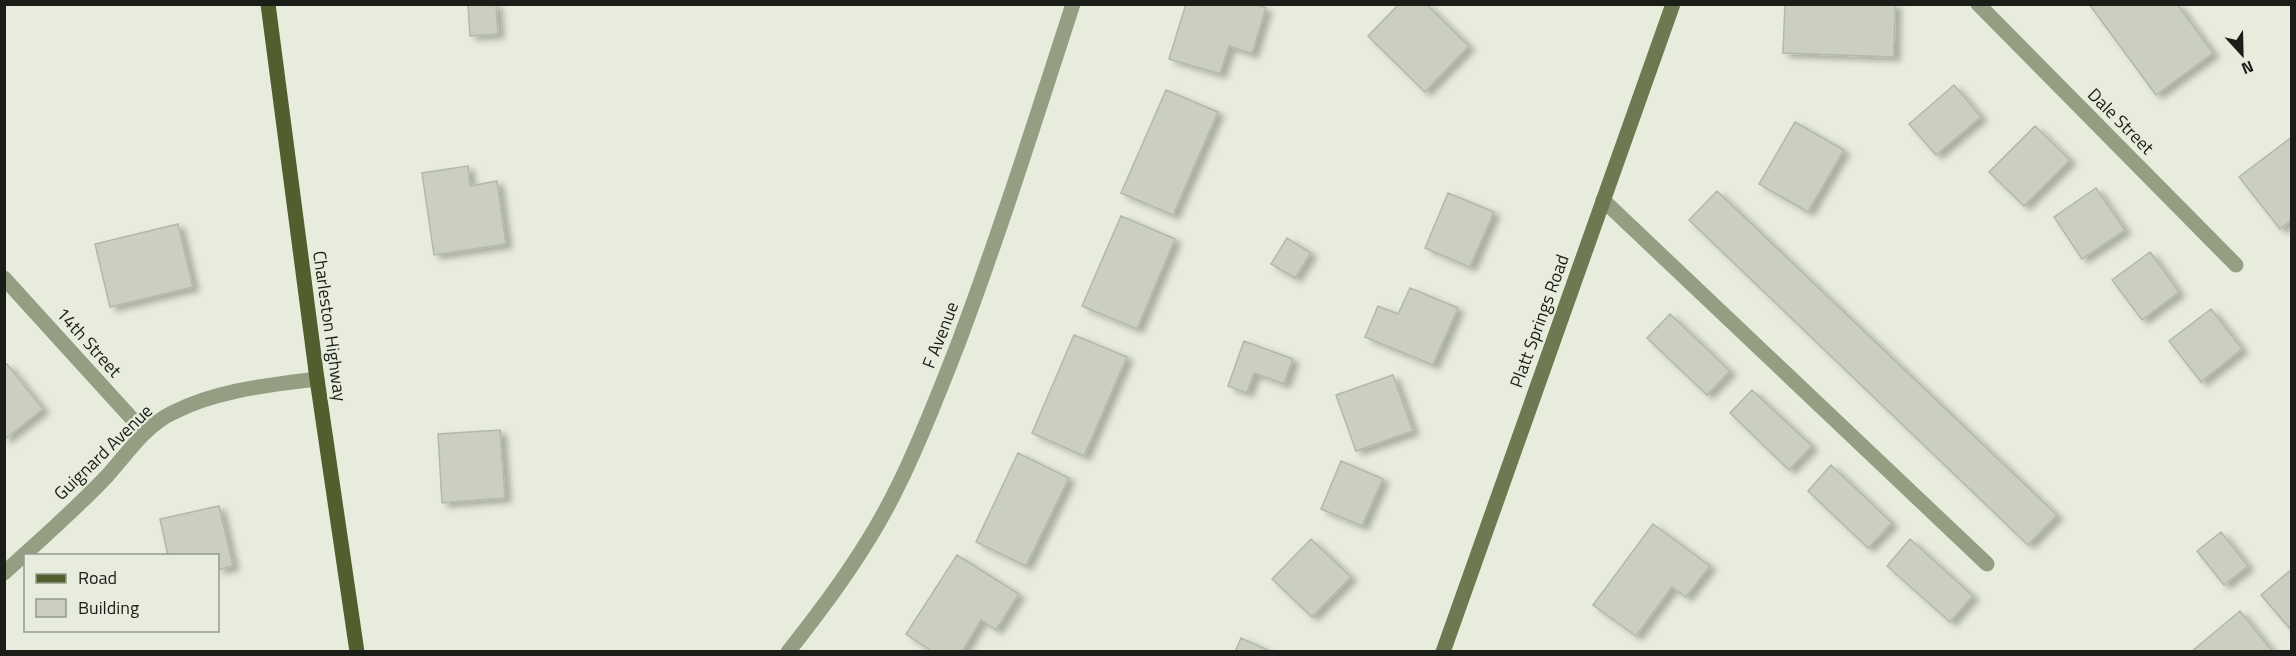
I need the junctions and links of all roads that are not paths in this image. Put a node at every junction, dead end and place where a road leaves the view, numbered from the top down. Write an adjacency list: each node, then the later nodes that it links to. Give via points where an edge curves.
1 (268, 4): 8 (main road, Charleston Highway)
2 (1073, 4): 15 (street, F Avenue, via 988,265 931,414 898,487 858,556)
3 (1673, 4): 5 (main road, Platt Springs Road)
4 (1978, 4): 6 (street, Dale Street)
5 (1603, 200): 12 (street); 16 (main road, Platt Springs Road)
6 (2236, 265)
7 (4, 278): 9 (street, 14th Street)
8 (318, 379): 9 (street, Guignard Avenue, via 206,398 170,413); 14 (main road, Charleston Highway)
9 (145, 433): 11 (street, Guignard Avenue, via 107,476)
10 (24, 554): 13 (street, Guignard Avenue)
11 (24, 554)
12 (1987, 564)
13 (4, 573)
14 (357, 651)
15 (788, 651)
16 (1443, 651)

